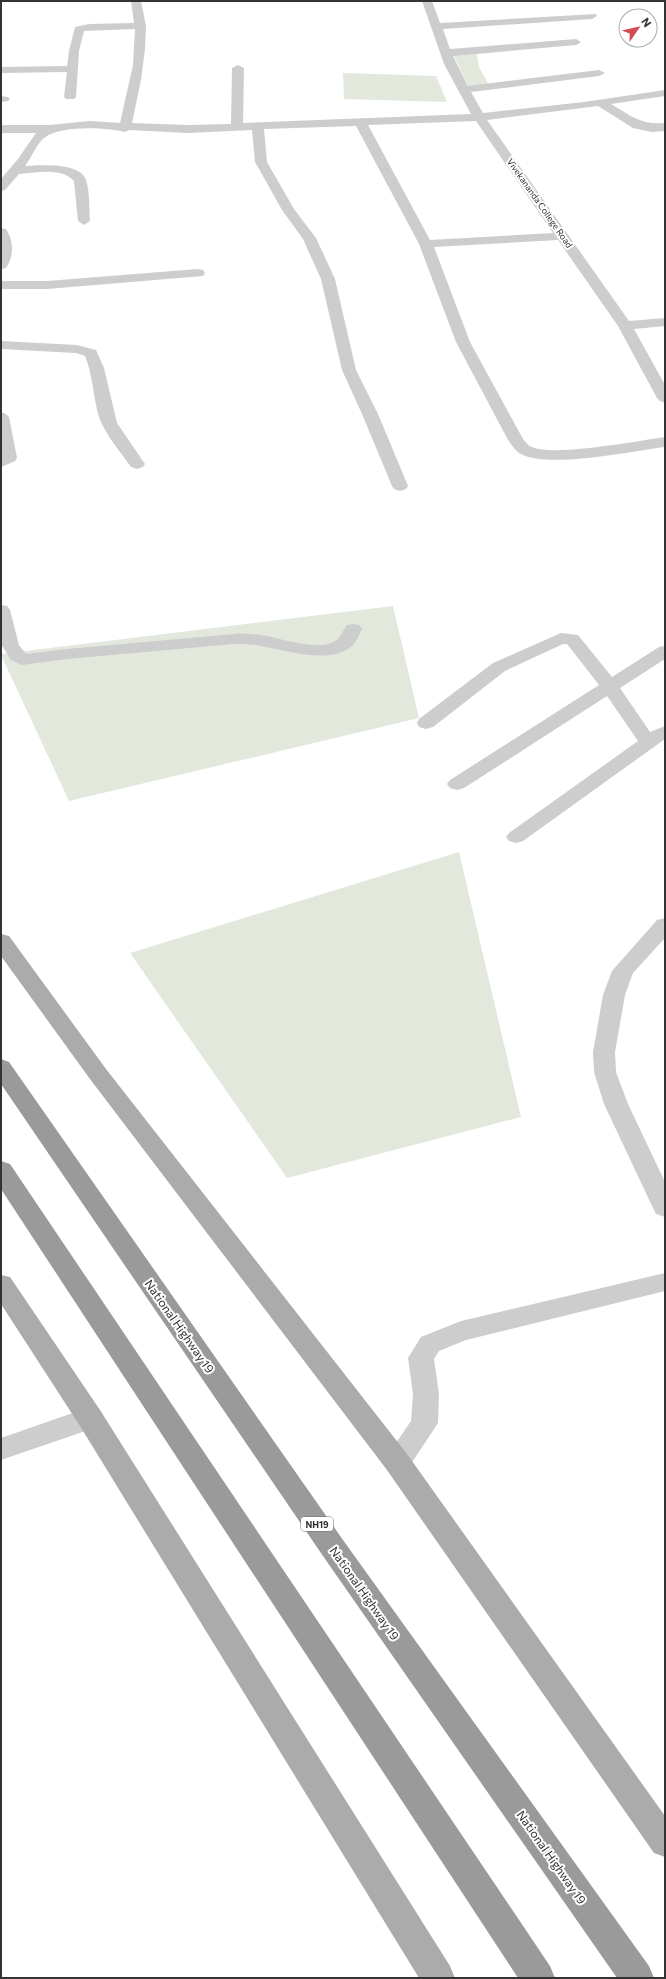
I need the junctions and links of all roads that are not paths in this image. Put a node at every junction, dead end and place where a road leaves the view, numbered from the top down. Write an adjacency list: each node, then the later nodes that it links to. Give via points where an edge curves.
1 (136, 1): 4 (street)
2 (427, 1): 5 (street, Vivekananda College Road)
3 (592, 16): 5 (street)
4 (141, 26): 9 (street, via 79,29); 20 (street, via 138,72)
5 (436, 26): 7 (street, Vivekananda College Road)
6 (576, 42): 7 (street)
7 (447, 53): 12 (street, Vivekananda College Road)
8 (238, 68): 21 (street)
9 (73, 69): 10 (street); 14 (street)
10 (1, 70)
11 (599, 73): 12 (street)
12 (464, 90): 16 (street, Vivekananda College Road)
13 (665, 93): 15 (street)
14 (70, 97)
15 (601, 103): 16 (street); 19 (street, via 637,125)
16 (479, 116): 17 (street); 28 (street, Vivekananda College Road)
17 (360, 122): 18 (street); 29 (street)
18 (258, 127): 21 (street); 41 (street, via 261,162 288,210 309,238 328,279 348,370 370,414)
19 (665, 127)
20 (125, 128): 21 (street); 23 (street, via 78,125)
21 (237, 128)
22 (1, 129): 23 (street)
23 (49, 129): 24 (street, via 39,136)
24 (15, 170): 25 (street); 26 (street, via 63,170 77,174 80,180)
25 (1, 187)
26 (84, 221)
27 (1, 232): 30 (street, via 5,248)
28 (563, 236): 29 (street); 34 (street, Vivekananda College Road)
29 (426, 244): 38 (street, via 463,342 516,440 526,450 556,454)
30 (1, 265)
31 (198, 273): 32 (street, via 47,285)
32 (1, 285)
33 (665, 322): 34 (street)
34 (625, 326): 36 (street, Vivekananda College Road)
35 (1, 345): 40 (street, via 77,349 91,353 107,418)
36 (665, 398)
37 (1, 417): 39 (street, via 9,452 9,458)
38 (665, 442)
39 (1, 462)
40 (137, 464)
41 (400, 486)
42 (1, 610): 43 (street, via 10,642 17,657 22,660 238,639 261,640 303,650 332,649 343,645 351,638)
43 (353, 629)
44 (665, 651): 45 (street)
45 (610, 686): 46 (street, via 572,639 561,638 499,667); 48 (street); 49 (street)
46 (426, 723)
47 (665, 732): 48 (street)
48 (648, 742): 50 (street)
49 (457, 784)
50 (516, 837)
51 (665, 925): 55 (street, via 623,971 614,995 604,1052 605,1072 616,1104)
52 (1, 941): 60 (main road, via 98,1074)
53 (1, 1067): 64 (highway, National Highway 19 / NH19, via 333,1548)
54 (1, 1170): 63 (highway)
55 (665, 1208)
56 (665, 1282): 60 (street, via 461,1330 430,1344 421,1358 426,1394 424,1423)
57 (1, 1284): 58 (main road)
58 (90, 1418): 59 (street); 62 (main road)
59 (1, 1449)
60 (397, 1462): 61 (main road)
61 (665, 1842)
62 (438, 1978)
63 (538, 1978)
64 (637, 1978)

